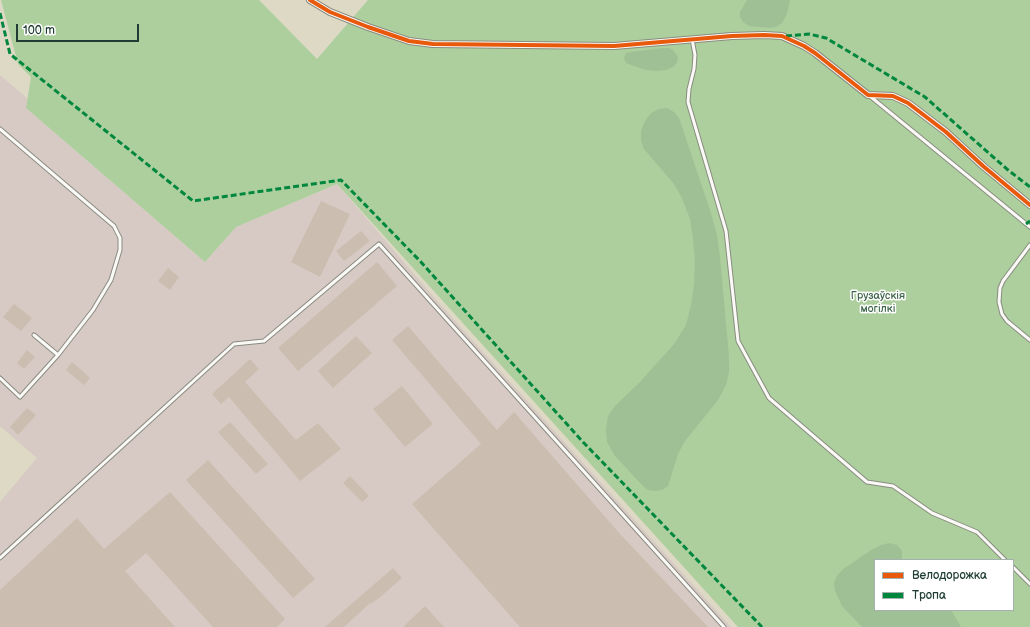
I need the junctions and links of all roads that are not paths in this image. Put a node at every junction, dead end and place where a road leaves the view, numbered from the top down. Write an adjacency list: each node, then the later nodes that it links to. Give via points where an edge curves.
1 (310, 0): 2 (street, via 330,12 368,28 409,41 433,44 614,46)
2 (692, 39): 3 (street, via 782,36 815,53); 13 (lane, via 695,55 688,102 726,231 738,341 769,398 867,482 893,486 932,513 977,532)
3 (868, 95): 5 (street, via 893,96 908,103 946,132); 6 (lane)
4 (0, 129): 10 (lane, via 114,226 120,238 120,250 111,280 93,310)
5 (1030, 205)
6 (1030, 228)
7 (1030, 245): 9 (lane, via 1002,281 999,302 1002,314)
8 (34, 335): 10 (lane)
9 (1030, 340)
10 (58, 355): 11 (lane, via 20,396)
11 (0, 378)
12 (0, 558): 16 (lane, via 234,344 264,341 379,244)
13 (1005, 559)
14 (1014, 568): 15 (lane)
15 (1030, 584)
16 (724, 627)

